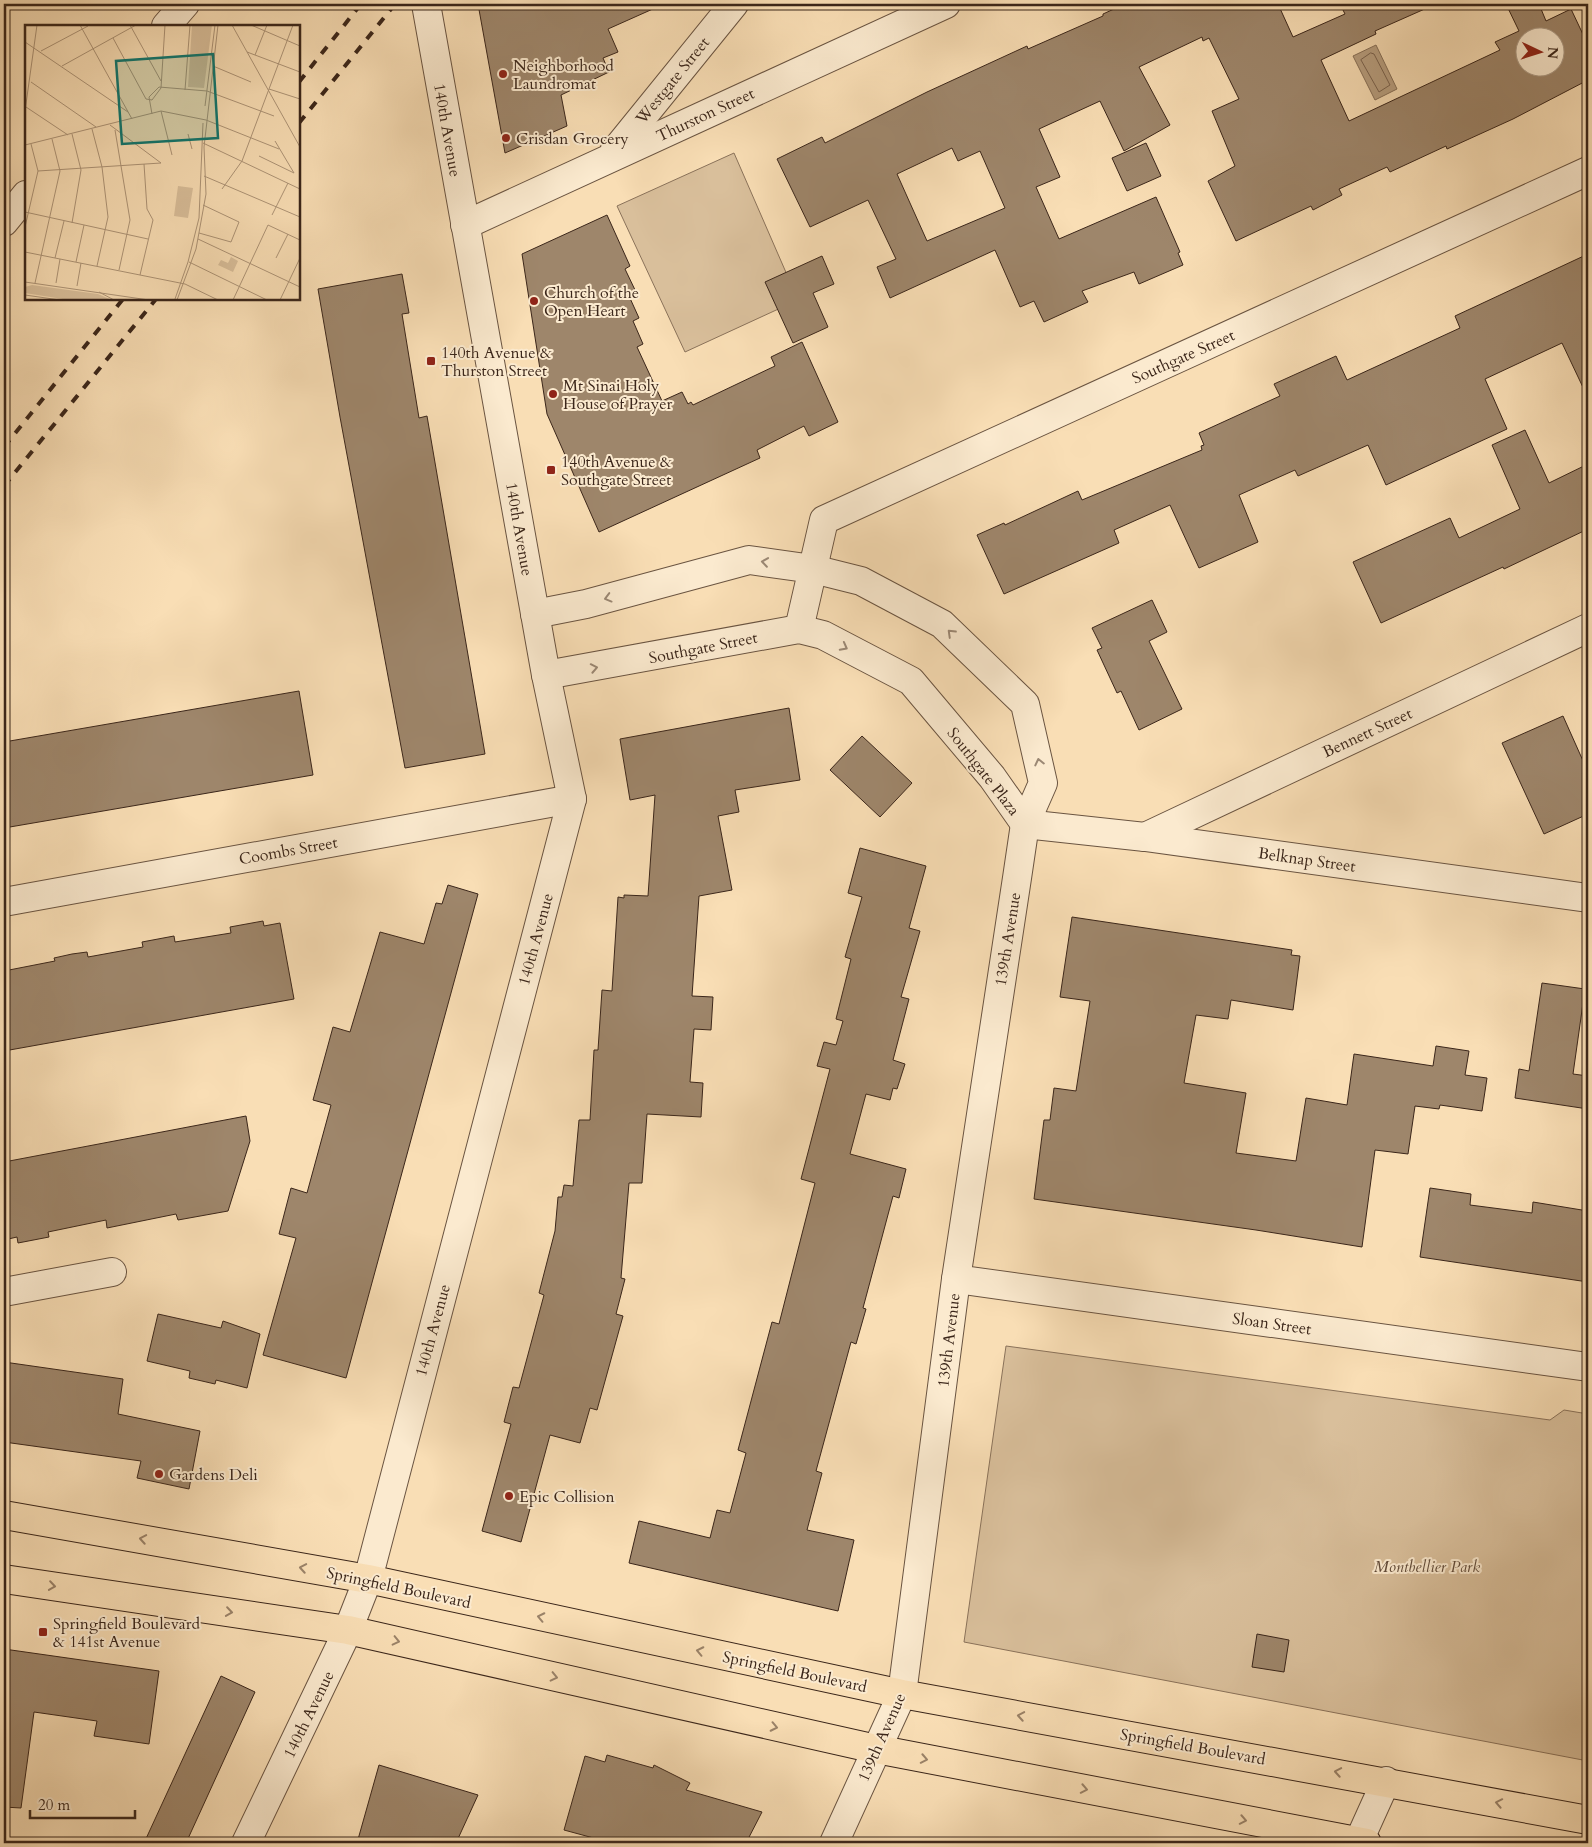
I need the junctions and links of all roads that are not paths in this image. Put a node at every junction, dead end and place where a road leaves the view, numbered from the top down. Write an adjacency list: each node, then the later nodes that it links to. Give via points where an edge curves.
1 (185, 4): 5 (street)
2 (426, 4): 10 (street, 140th Avenue)
3 (734, 4): 6 (street, Westgate Street)
4 (946, 4): 6 (street, Thurston Street)
5 (167, 25)
6 (610, 157): 10 (street, Thurston Street)
7 (1588, 172): 11 (street, Southgate Street, via 824,520)
8 (25, 196): 9 (street)
9 (4, 222)
10 (465, 225): 12 (street, 140th Avenue)
11 (813, 569): 12 (street, one-way to 12, via 748,560 586,604); 14 (street, Southgate Street); 17 (street, Southgate Plaza, one-way to 11, via 1043,783 1025,704 942,624 861,581)
12 (535, 614): 15 (street, 140th Avenue)
13 (1588, 628): 18 (street, Bennett Street)
14 (799, 629): 15 (street, Southgate Street, one-way to 14); 17 (street, Southgate Plaza, one-way to 17, via 822,635 911,682 992,777)
15 (546, 675): 16 (street, 140th Avenue)
16 (572, 798): 20 (street, Coombs Street); 27 (street, 140th Avenue)
17 (1025, 824): 18 (street, Belknap Street); 22 (street, 139th Avenue)
18 (1145, 837): 19 (street, Belknap Street)
19 (1588, 898)
20 (4, 902)
21 (112, 1272): 23 (street)
22 (956, 1279): 24 (street, Sloan Street); 29 (street, 139th Avenue)
23 (4, 1292)
24 (1588, 1367)
25 (4, 1514): 27 (main road, Springfield Boulevard, one-way to 25)
26 (4, 1579): 28 (main road, one-way to 28)
27 (368, 1579): 28 (street, 140th Avenue); 29 (main road, Springfield Boulevard, one-way to 27)
28 (348, 1630): 30 (main road, one-way to 30); 33 (street, 140th Avenue)
29 (902, 1694): 30 (street, 139th Avenue); 31 (main road, Springfield Boulevard, one-way to 29)
30 (876, 1749): 34 (street, 139th Avenue); 35 (main road, one-way to 35)
31 (1386, 1781): 32 (main road, Springfield Boulevard, one-way to 31); 35 (street)
32 (1588, 1820)
33 (246, 1843)
34 (834, 1843)
35 (1361, 1843)

